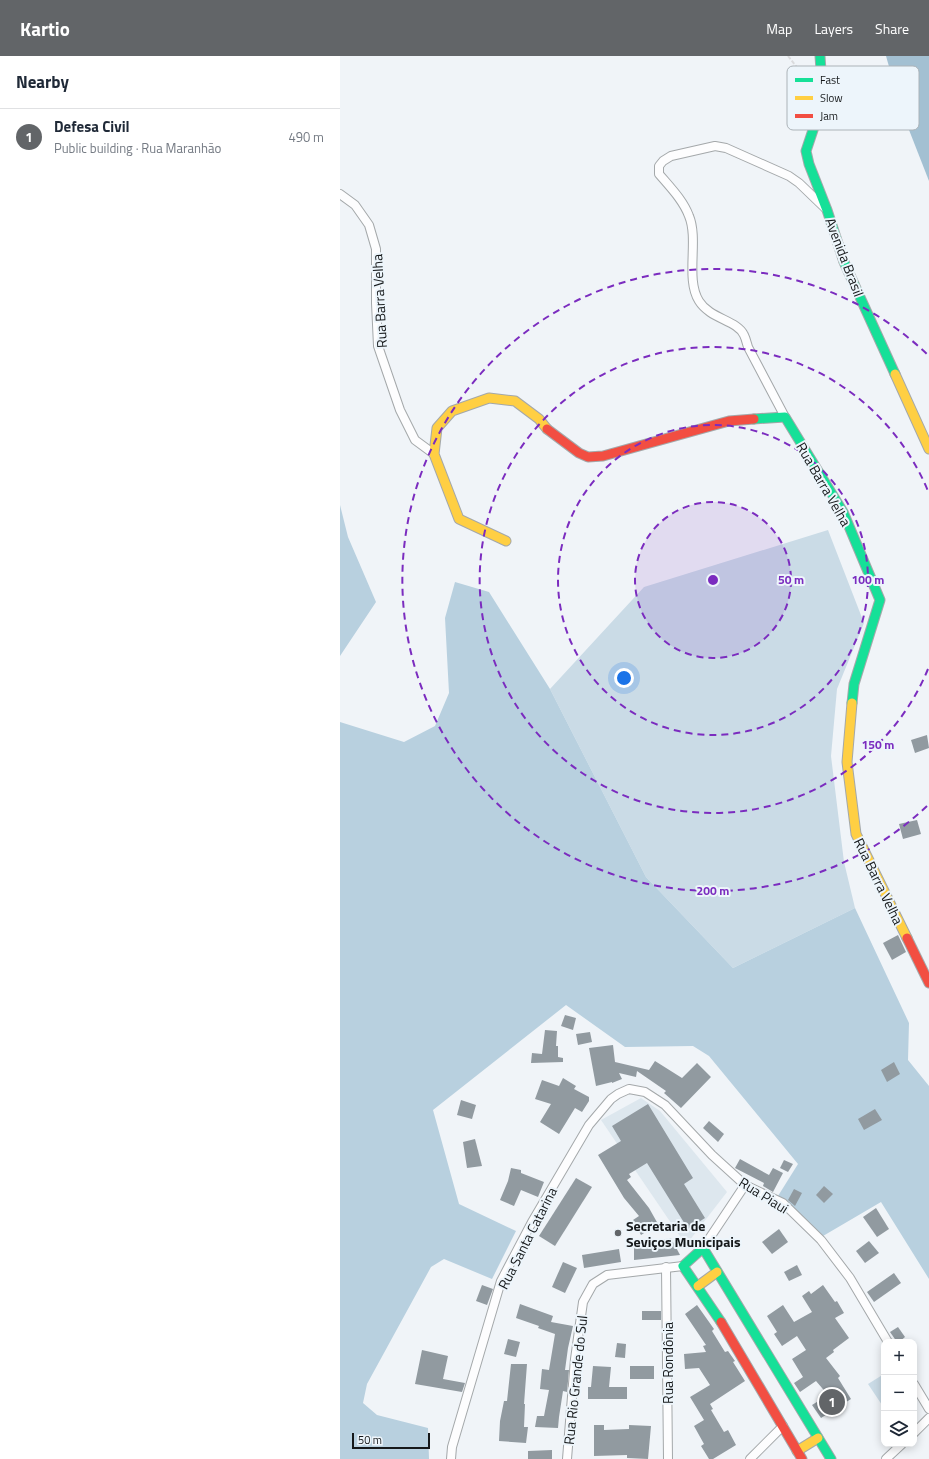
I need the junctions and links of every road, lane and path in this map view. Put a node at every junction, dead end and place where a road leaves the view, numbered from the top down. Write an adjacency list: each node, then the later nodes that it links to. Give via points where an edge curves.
1 (788, 56): 3 (path)
2 (820, 56): 4 (street, Avenida Brasil)
3 (796, 66)
4 (821, 66)
5 (813, 130): 7 (street, Avenida Brasil, via 806,151)
6 (340, 194): 10 (street, Rua Barra Velha, via 355,205 369,225 376,248 378,346 400,410 415,440)
7 (827, 210): 8 (street, via 788,176 726,148 715,146 671,156 663,160 659,166 659,174 682,202 690,217 693,286 698,301 714,316 736,326 744,335); 9 (street, Avenida Brasil, via 844,262)
8 (785, 416): 10 (street, via 729,421 603,456 588,457 548,430 539,419 515,401 489,398 452,411 437,428); 12 (street, Rua Barra Velha, via 843,512 880,600 854,684 847,762 856,834)
9 (929, 449)
10 (434, 454): 11 (street, via 459,519)
11 (506, 541)
12 (929, 983)
13 (611, 1099): 14 (street, Rua Piaui, via 629,1089 645,1092 666,1105 712,1155); 29 (street, Rua Santa Catarina, via 589,1125 501,1281 452,1446)
14 (746, 1185): 15 (street); 20 (street, Rua Piaui, via 783,1202 821,1240 850,1278)
15 (703, 1248): 16 (street); 18 (street)
16 (683, 1266): 17 (street, Rua Rio Grande do Sul); 19 (street)
17 (666, 1267): 30 (street, Rua Rio Grande do Sul, via 607,1275 593,1284 583,1302 575,1359); 31 (street, Rua Rondônia)
18 (718, 1272): 19 (street); 26 (street)
19 (698, 1286): 24 (street)
20 (886, 1339)
21 (917, 1389): 22 (street)
22 (929, 1409)
23 (929, 1418): 25 (street)
24 (783, 1426): 28 (street); 32 (street)
25 (917, 1430)
26 (818, 1438): 28 (street); 33 (street)
27 (899, 1447): 34 (street)
28 (799, 1455)
29 (451, 1459)
30 (567, 1459)
31 (668, 1459)
32 (750, 1459)
33 (831, 1459)
34 (886, 1459)

